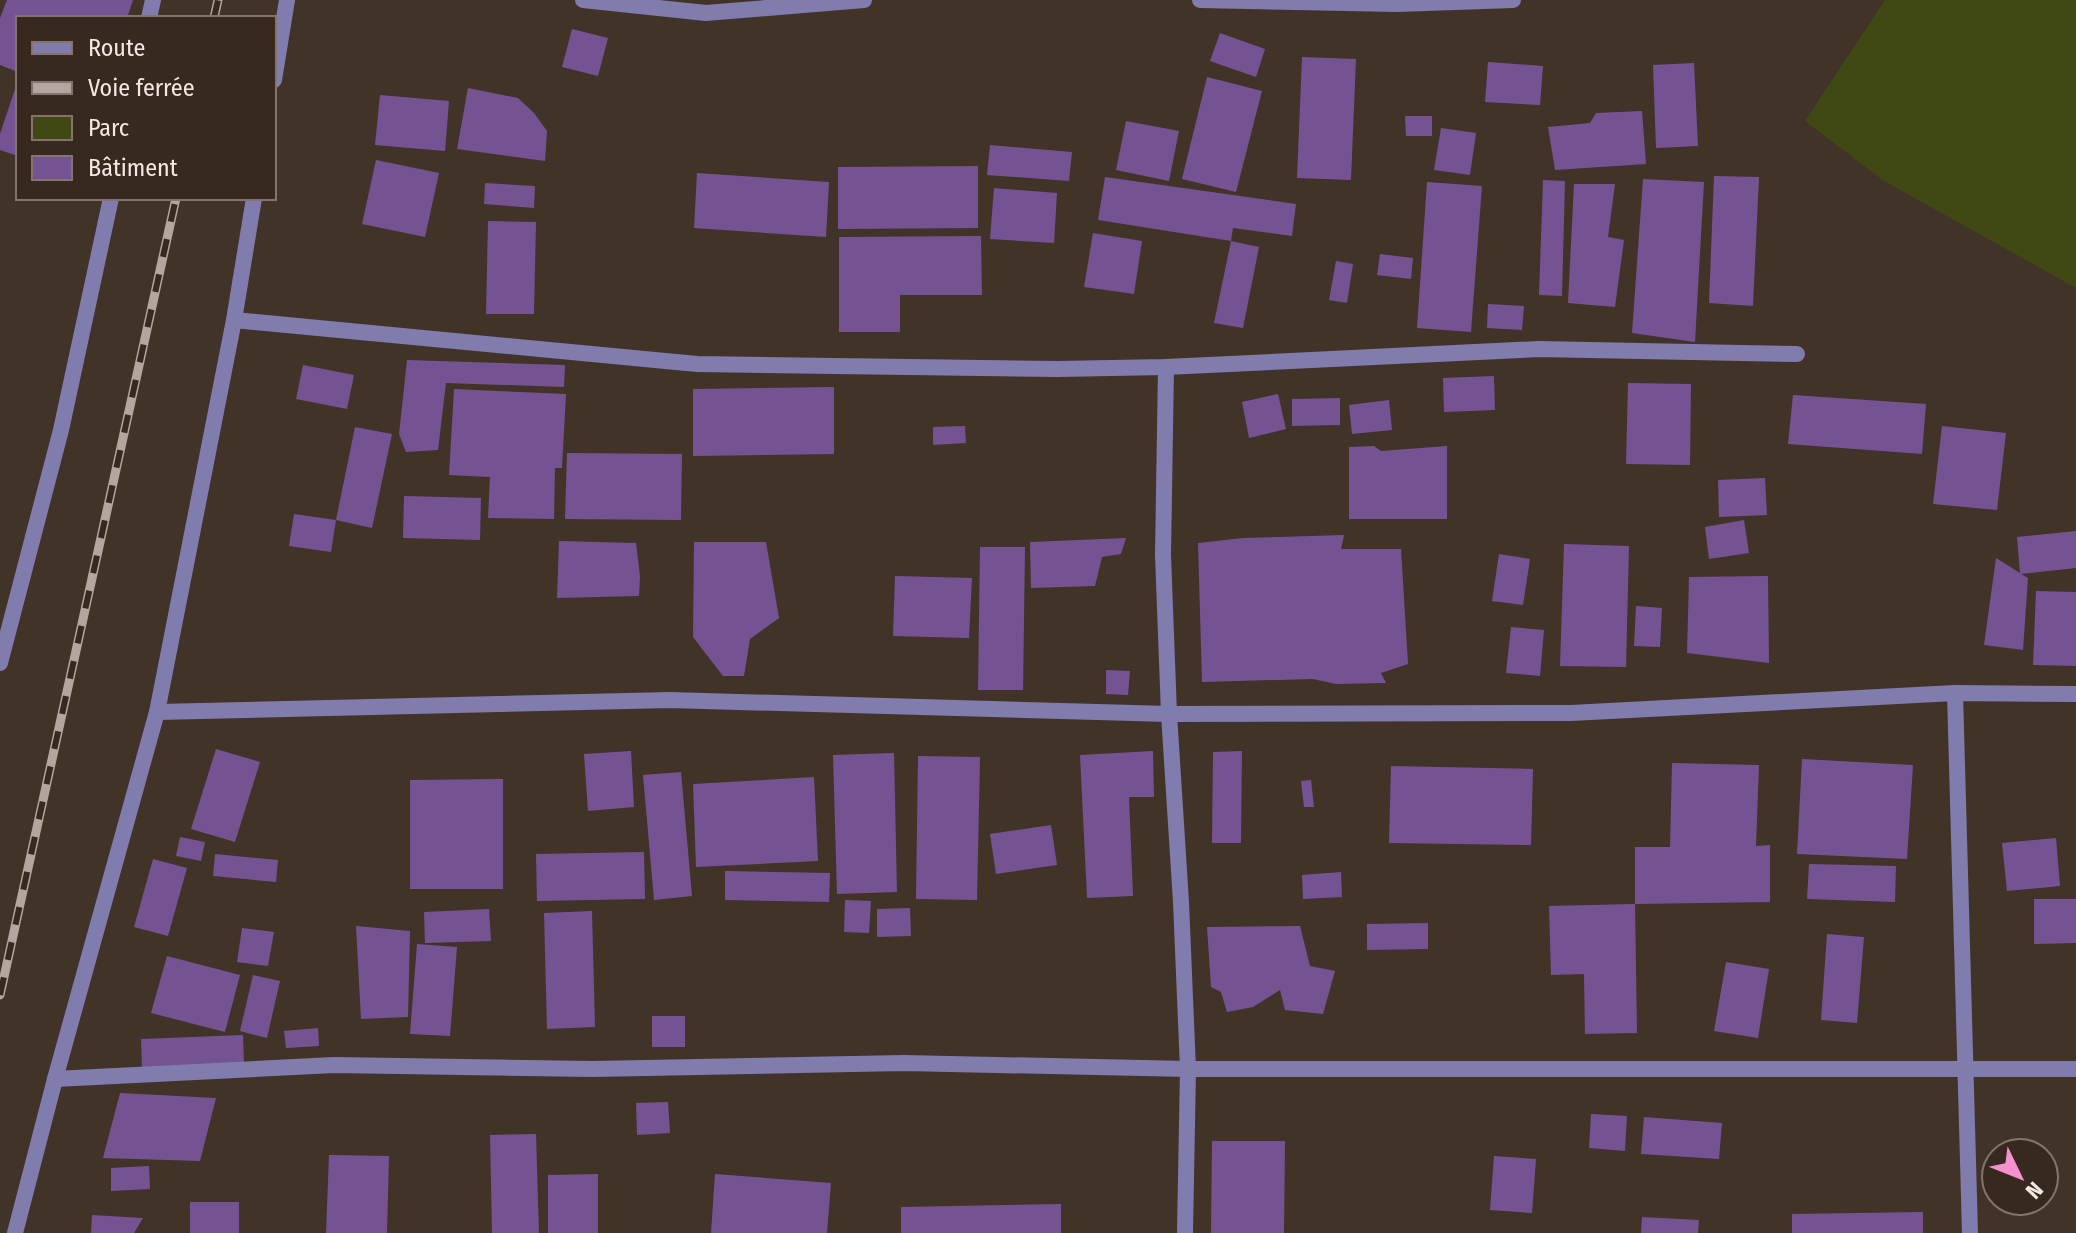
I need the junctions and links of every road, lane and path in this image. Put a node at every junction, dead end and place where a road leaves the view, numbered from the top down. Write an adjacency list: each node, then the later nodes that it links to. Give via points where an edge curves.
1 (287, 0): 6 (street)
2 (583, 0): 3 (street, via 706,13)
3 (864, 0)
4 (1200, 0): 5 (street)
5 (1513, 0)
6 (276, 68)
7 (111, 200): 12 (street, via 61,430)
8 (254, 200): 9 (street)
9 (234, 320): 11 (street, via 697,364); 15 (street)
10 (1797, 354): 11 (street, via 1539,349)
11 (1166, 367): 16 (street, via 1163,555)
12 (0, 663)
13 (1955, 693): 14 (street); 16 (street, via 1571,713); 17 (street)
14 (2076, 694)
15 (157, 712): 16 (street, via 670,700); 20 (street)
16 (1169, 714): 18 (street)
17 (1966, 1067): 18 (street); 19 (street); 23 (street)
18 (1188, 1069): 20 (street, via 904,1063 593,1069 334,1065); 22 (street)
19 (2076, 1069)
20 (55, 1079): 21 (street)
21 (15, 1233)
22 (1185, 1233)
23 (1970, 1233)

